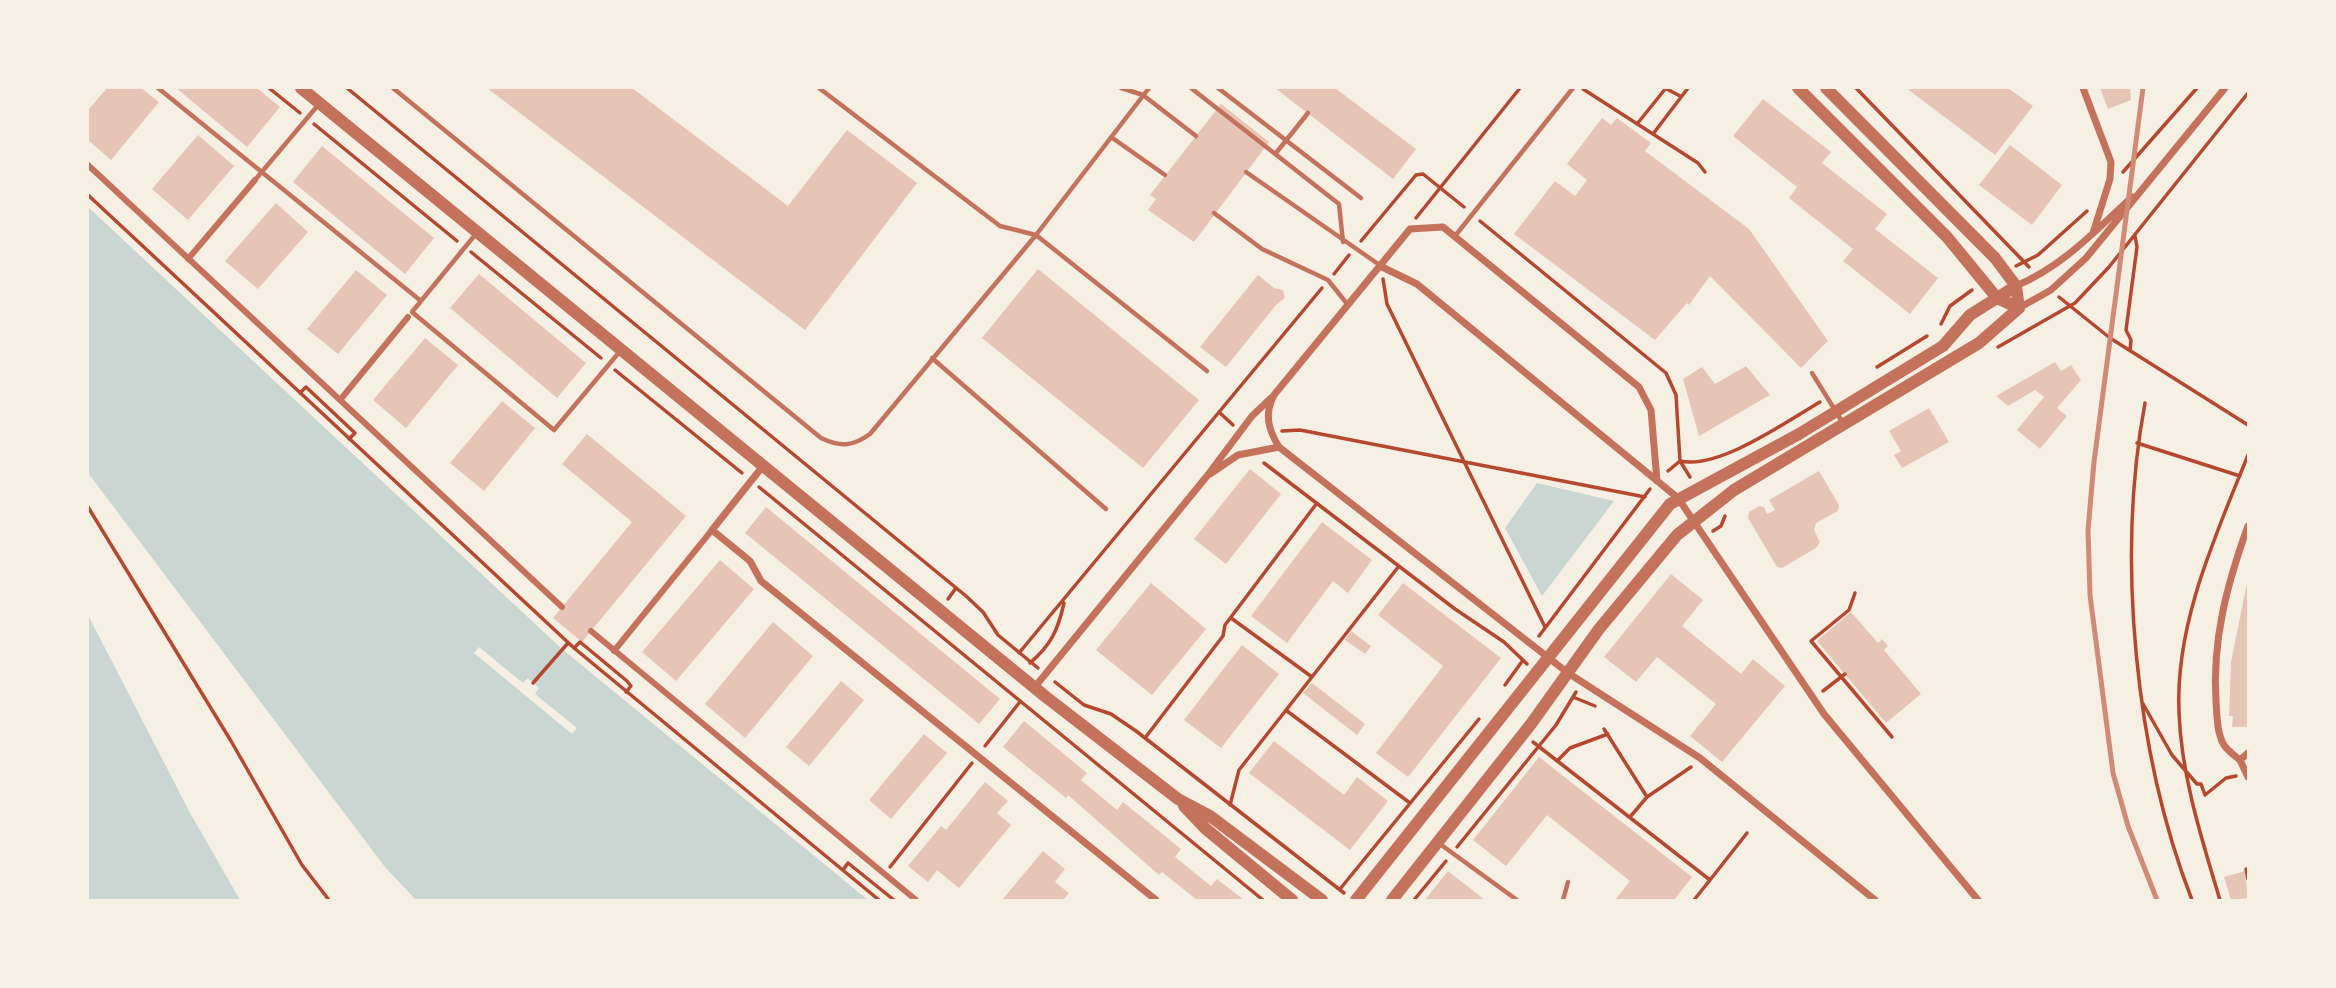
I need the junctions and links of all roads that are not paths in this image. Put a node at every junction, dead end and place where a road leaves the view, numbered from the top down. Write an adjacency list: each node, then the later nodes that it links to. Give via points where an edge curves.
1 (158, 88): 22 (lane)
2 (301, 88): 15 (street)
3 (393, 88): 43 (lane, via 828,441 847,446 870,434)
4 (819, 88): 31 (lane, via 1000,226)
5 (1121, 88): 14 (lane)
6 (1149, 88): 14 (lane)
7 (1191, 88): 20 (lane)
8 (1218, 88): 19 (lane)
9 (1573, 88): 32 (lane)
10 (1798, 88): 37 (street, via 1947,237)
11 (1826, 88): 36 (street, via 1995,258)
12 (2083, 88): 30 (street, via 2111,162)
13 (2225, 88): 26 (street)
14 (1143, 95): 17 (lane); 18 (lane)
15 (320, 103): 22 (lane); 29 (street)
16 (1308, 113): 19 (lane)
17 (1196, 135)
18 (1111, 137): 24 (lane); 31 (lane)
19 (1286, 141): 20 (lane); 27 (lane)
20 (1276, 153): 33 (lane, via 1339,204)
21 (88, 165): 34 (street)
22 (262, 172): 25 (lane); 38 (lane)
23 (1246, 172): 33 (lane)
24 (1165, 175)
25 (255, 180): 34 (street)
26 (2148, 182): 30 (street); 40 (street, via 2098,244 2051,290)
27 (1361, 198)
28 (1214, 213): 39 (lane, via 1262,249 1328,280)
29 (478, 231): 38 (lane); 42 (street)
30 (2092, 234): 36 (street, via 2067,258)
31 (1036, 235): 43 (lane); 44 (lane)
32 (1455, 236): 35 (street, via 1443,227 1410,229); 53 (street, via 1639,387 1651,410)
33 (1343, 242): 35 (lane)
34 (188, 259): 47 (street)
35 (1381, 267): 39 (street); 53 (street, via 1417,284)
36 (2016, 286): 37 (street); 40 (street)
37 (1997, 298): 40 (street); 48 (street, via 1970,315 1943,346)
38 (421, 301): 41 (lane)
39 (1348, 305): 46 (street)
40 (2019, 309): 49 (street, via 1979,342)
41 (410, 314): 42 (lane, via 554,430); 47 (street)
42 (622, 350): 51 (street)
43 (932, 358): 55 (lane)
44 (1208, 371)
45 (1812, 373): 48 (lane)
46 (1274, 395): 50 (street, via 1268,406 1270,431); 52 (street)
47 (340, 400): 59 (street)
48 (1836, 411): 49 (lane); 54 (street)
49 (1844, 423): 56 (street)
50 (1279, 447): 52 (street, via 1238,455); 62 (street)
51 (763, 466): 58 (street); 64 (street)
52 (1207, 476): 64 (street)
53 (1657, 481): 54 (street)
54 (1678, 498): 56 (street); 62 (street, via 1653,522)
55 (1107, 509)
56 (1692, 521): 63 (street); 80 (street, via 1824,714)
57 (2249, 526): 66 (street, via 2218,625 2215,677 2223,744)
58 (712, 530): 61 (street); 72 (street, via 750,561 761,580)
59 (562, 607)
60 (591, 631): 61 (street)
61 (614, 651): 71 (street)
62 (1549, 656): 63 (street); 75 (street)
63 (1568, 673): 69 (street); 79 (street, via 1700,758)
64 (1034, 688): 68 (street)
65 (2249, 753): 66 (street)
66 (2240, 760): 67 (street)
67 (2248, 775)
68 (1178, 799): 73 (street, via 1206,829); 74 (street, via 1210,816)
69 (1437, 842): 76 (street); 77 (lane)
70 (1568, 882): 78 (lane)
71 (916, 901)
72 (1156, 901)
73 (1292, 901)
74 (1322, 901)
75 (1356, 901)
76 (1392, 901)
77 (1517, 901)
78 (1563, 901)
79 (1875, 901)
80 (1978, 901)

